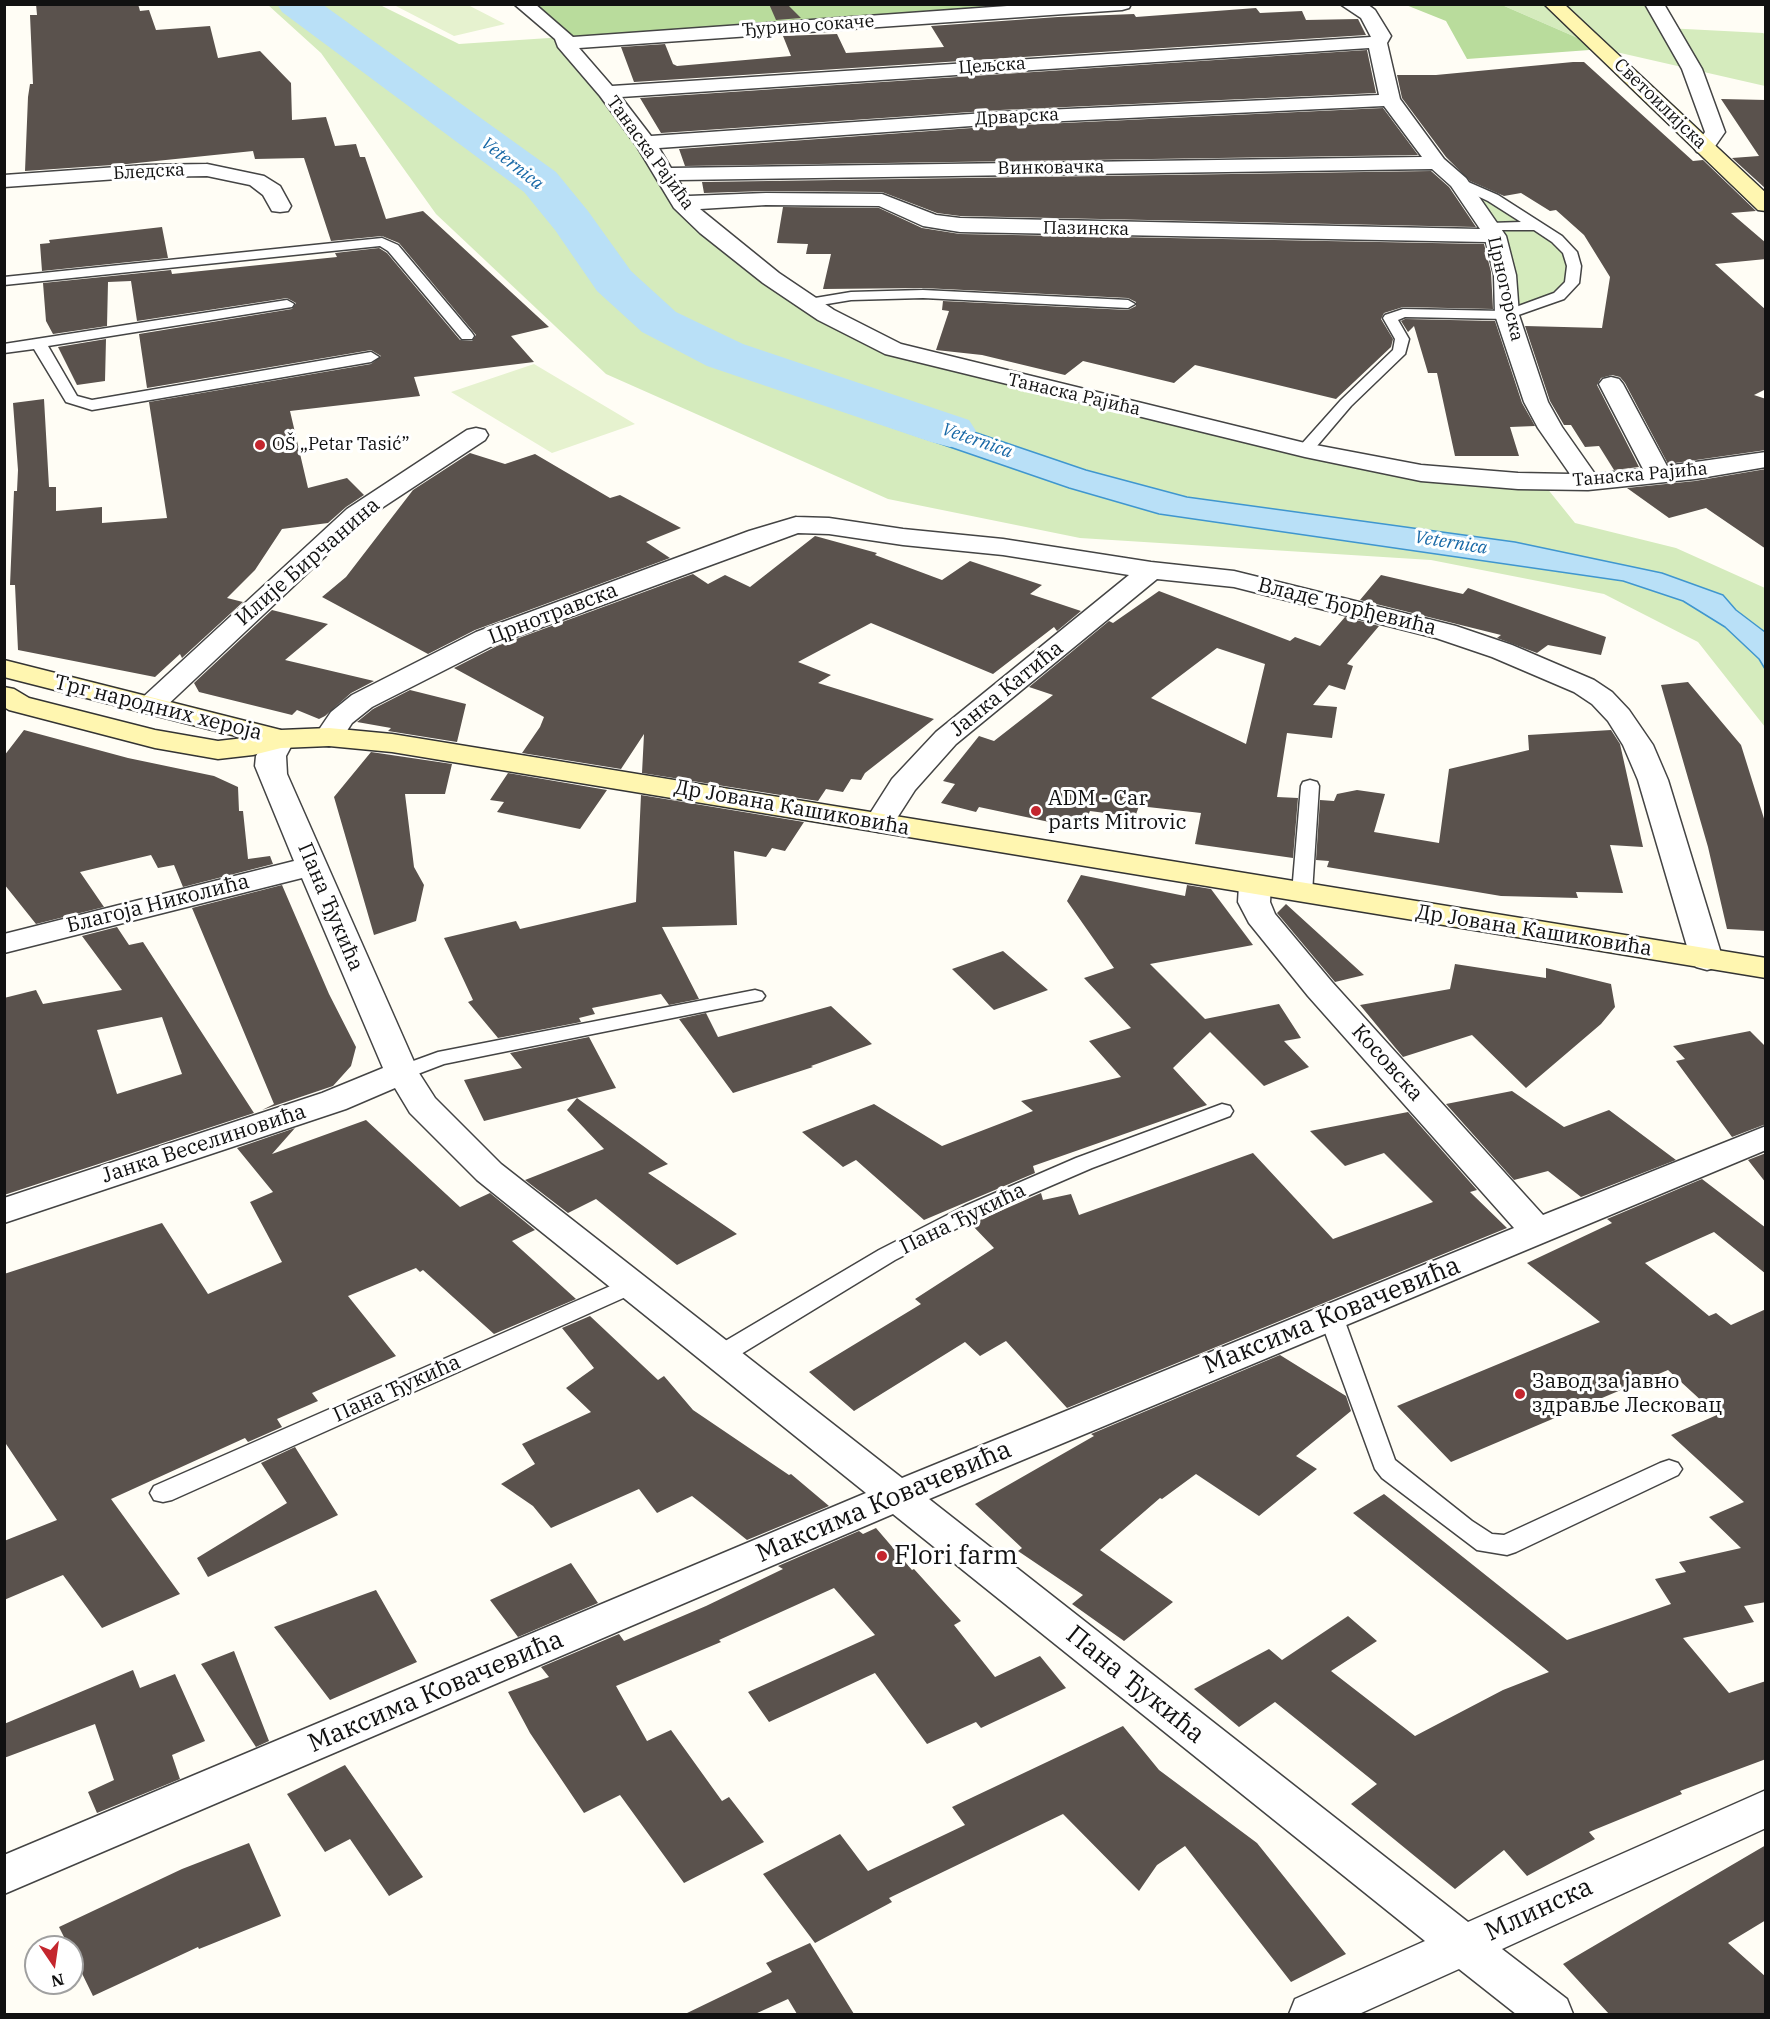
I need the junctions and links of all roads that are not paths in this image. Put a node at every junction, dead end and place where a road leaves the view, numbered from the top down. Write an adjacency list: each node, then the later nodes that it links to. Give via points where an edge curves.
1 (523, 4): 8 (street, Танаска Рајића, via 564,37)
2 (1122, 4): 6 (street, Ђурино сокаче)
3 (1349, 4): 7 (street, via 1368,14 1382,36)
4 (1553, 4): 12 (street, Светоилијска)
5 (1654, 4): 12 (street, via 1692,69 1715,132)
6 (1050, 7): 8 (street, Ђурино сокаче)
7 (1377, 42): 9 (street, Цељска); 10 (street, Црногорска)
8 (565, 43): 9 (street, Танаска Рајића)
9 (607, 92): 11 (street, Танаска Рајића)
10 (1390, 100): 11 (street, Дрварска, via 1012,117); 13 (street, Црногорска)
11 (645, 143): 14 (street, Танаска Рајића)
12 (1704, 147): 18 (street, Светоилијска)
13 (1437, 163): 14 (street, Винковачка); 16 (street, Црногорска)
14 (664, 174): 17 (street, Танаска Рајића)
15 (4, 180): 19 (street, Бледска, via 207,170 257,180 272,191)
16 (1459, 182): 20 (lane); 21 (street, Црногорска)
17 (682, 203): 21 (street, Пазинска, via 882,200 931,220 960,225); 23 (street, Танаска Рајића, via 733,250)
18 (1766, 205)
19 (280, 206)
20 (1540, 226): 21 (lane); 26 (lane, via 1570,252 1574,266 1572,283 1559,296)
21 (1493, 232): 26 (street, Црногорска, via 1505,275)
22 (4, 281): 27 (lane, via 382,242 393,248)
23 (809, 303): 25 (lane, via 851,296 923,294); 33 (street, Танаска Рајића, via 893,349)
24 (287, 304): 28 (lane)
25 (1128, 304)
26 (1507, 315): 33 (lane, via 1403,313 1390,318 1402,339 1400,351); 36 (street, Црногорска, via 1536,402)
27 (467, 336)
28 (39, 344): 29 (lane); 30 (lane, via 71,399 92,405)
29 (4, 350)
30 (371, 357)
31 (1611, 384): 35 (street)
32 (476, 435): 41 (street, Илије Бирчанина, via 356,514)
33 (1305, 450): 36 (street, Танаска Рајића, via 1421,473)
34 (1766, 459): 35 (street, Танаска Рајића)
35 (1659, 475): 36 (street, Танаска Рајића)
36 (1588, 482)
37 (796, 525): 38 (street, Владе Ђорђевића, via 1003,547); 42 (street, Црнотравска, via 486,638 362,701 342,718)
38 (1151, 570): 45 (street, Јанка Катића, via 946,738 903,785); 50 (street, Владе Ђорђевића, via 1252,583 1446,632 1533,664 1602,698 1638,745 1653,780)
39 (4, 669): 41 (street, Трг народних хероја)
40 (4, 695): 43 (street, Трг народних хероја, via 19,704 84,722 218,750)
41 (152, 704): 43 (street, Трг народних хероја)
42 (329, 737): 43 (street, Др Јована Кашиковића); 45 (street, Др Јована Кашиковића, via 392,742)
43 (280, 739): 46 (street, Пана Ђукића, via 270,766)
44 (1310, 786): 48 (lane)
45 (879, 823): 47 (street, Др Јована Кашиковића)
46 (312, 866): 49 (street, Благоја Николића); 53 (street, Пана Ђукића)
47 (1255, 885): 48 (street, Др Јована Кашиковића); 57 (street, Косовска, via 1254,902 1260,916 1320,989)
48 (1302, 893): 50 (street, Др Јована Кашиковића)
49 (4, 944)
50 (1707, 960): 51 (street, Др Јована Кашиковића)
51 (1765, 969)
52 (755, 996): 53 (lane, via 468,1052)
53 (402, 1073): 56 (street, Јанка Веселиновића, via 323,1105); 58 (street, Пана Ђукића, via 423,1105 489,1172)
54 (1222, 1111): 60 (lane, Пана Ђукића, via 1084,1163 973,1211 887,1255)
55 (1766, 1137): 57 (street, Максима Ковачевића)
56 (4, 1210)
57 (1537, 1231): 59 (street, Максима Ковачевића)
58 (631, 1285): 60 (street, Пана Ђукића); 62 (lane, Пана Ђукића)
59 (1331, 1316): 61 (lane, via 1384,1462 1391,1472 1486,1543 1507,1545); 63 (street, Максима Ковачевића)
60 (718, 1356): 63 (street, Пана Ђукића)
61 (1669, 1469)
62 (164, 1493)
63 (898, 1496): 65 (street, Максима Ковачевића); 66 (street, Пана Ђукића)
64 (1766, 1808): 66 (street, Млинска)
65 (4, 1875)
66 (1462, 1945): 67 (street, Млинска); 68 (street, Пана Ђукића)
67 (1312, 2014)
68 (1550, 2014)

